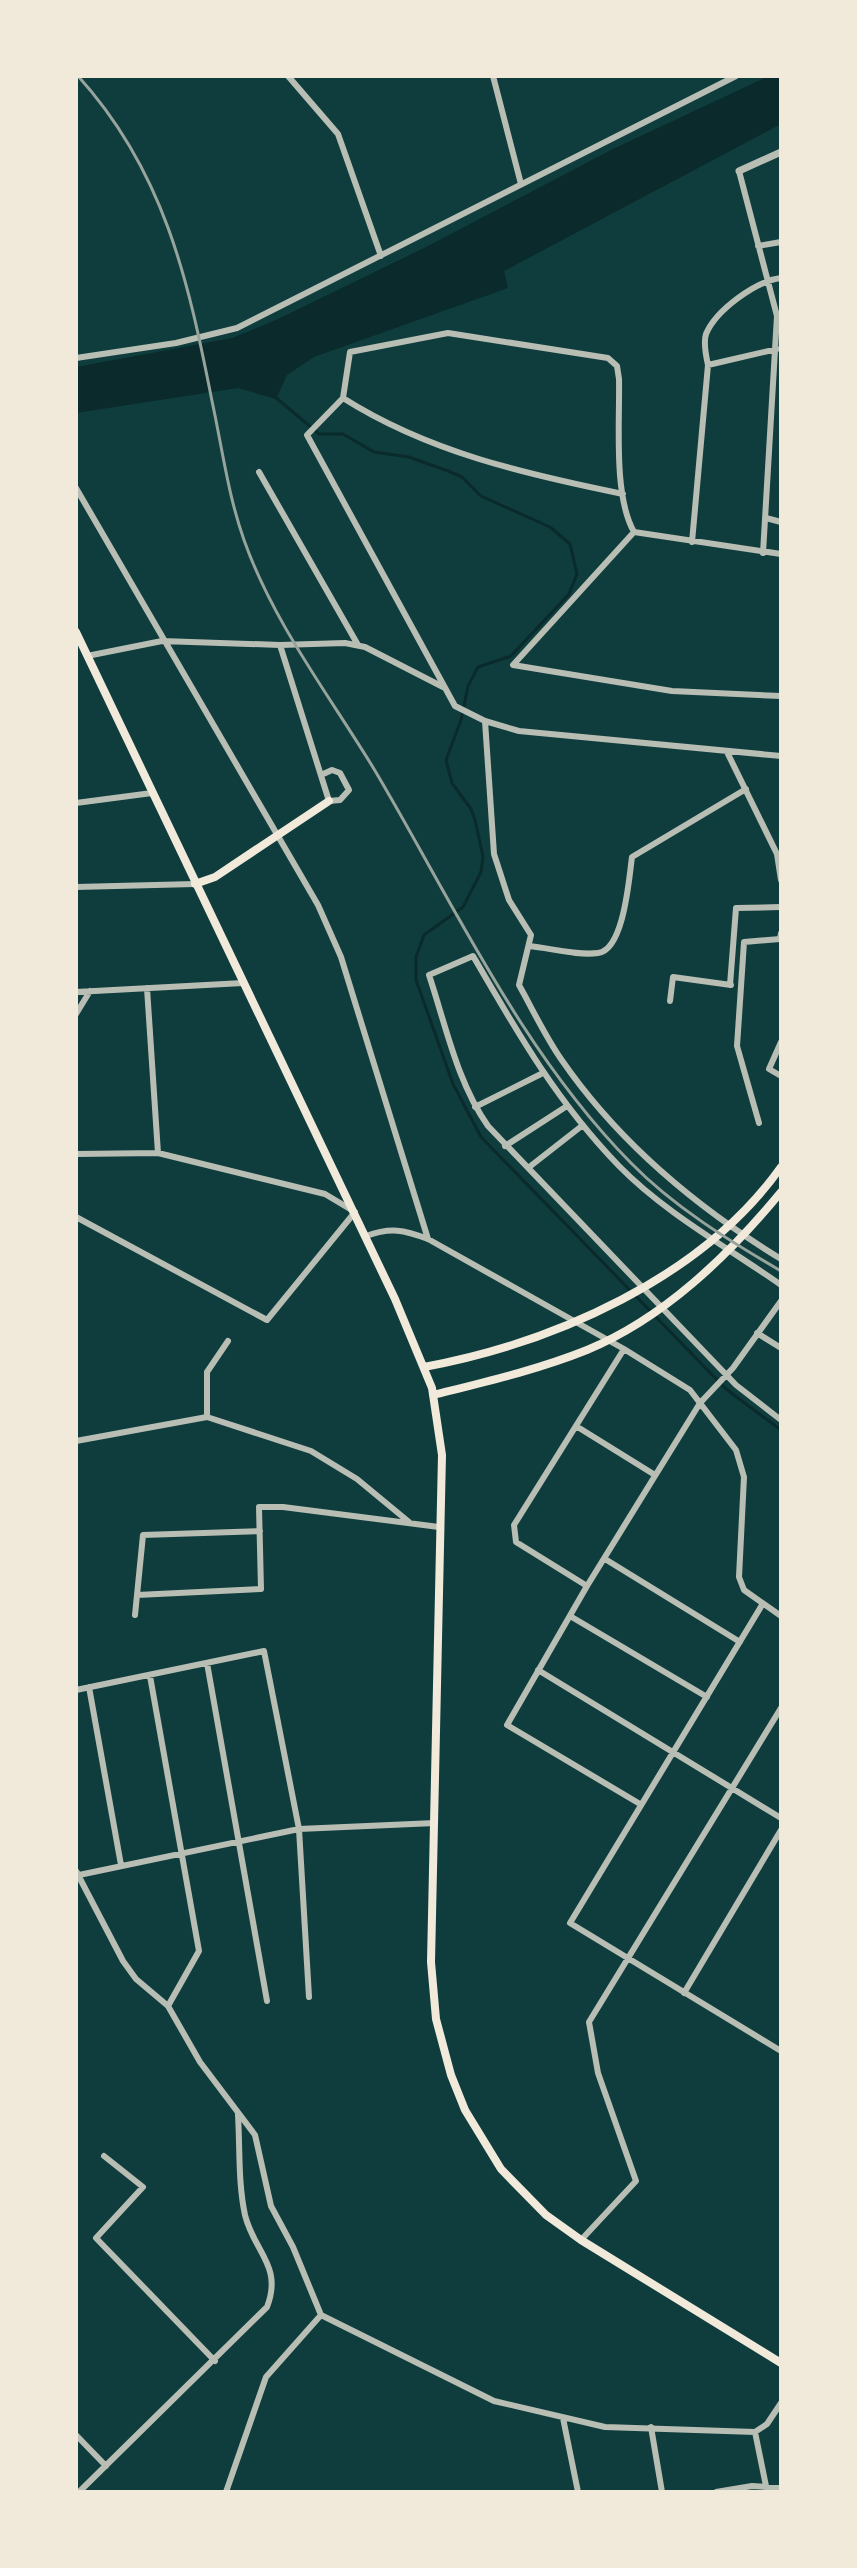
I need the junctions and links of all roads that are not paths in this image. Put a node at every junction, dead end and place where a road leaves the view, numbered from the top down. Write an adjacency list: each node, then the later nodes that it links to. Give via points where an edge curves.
1 (288, 76): 9 (street, via 338,134)
2 (493, 76): 6 (street)
3 (736, 76): 6 (street)
4 (781, 152): 5 (street)
5 (739, 171): 8 (street)
6 (521, 184): 9 (street)
7 (781, 242): 8 (street)
8 (758, 246): 11 (street)
9 (381, 256): 14 (street, via 237,328)
10 (781, 278): 11 (street)
11 (767, 281): 12 (street); 15 (street, via 715,319 704,337)
12 (779, 317): 13 (street)
13 (777, 349): 15 (street); 16 (street)
14 (76, 358)
15 (708, 365): 26 (street)
16 (778, 374): 18 (street)
17 (343, 398): 22 (street, via 375,419 456,452 527,474); 22 (street, via 350,352 448,333 608,358 617,366 619,379); 35 (street, via 307,435)
18 (771, 431): 19 (street); 23 (street)
19 (781, 432)
20 (259, 472): 32 (street)
21 (76, 488): 30 (street)
22 (623, 494): 25 (street, via 626,519)
23 (766, 518): 24 (street); 27 (street)
24 (781, 522)
25 (634, 532): 26 (street); 36 (street, via 513,665 672,691)
26 (692, 542): 27 (street)
27 (763, 553): 28 (street)
28 (781, 554)
29 (76, 632): 33 (main road)
30 (162, 641): 31 (street); 33 (street); 45 (street)
31 (280, 645): 32 (street); 40 (street)
32 (358, 645): 35 (street)
33 (87, 656): 34 (street); 42 (main road)
34 (76, 658)
35 (443, 687): 37 (street, via 457,707)
36 (781, 696)
37 (485, 721): 38 (street, via 519,731); 51 (street, via 494,854 509,900 531,935)
38 (727, 752): 39 (street); 41 (street)
39 (781, 756)
40 (321, 775): 43 (street); 43 (street, via 340,773 349,790 340,800)
41 (746, 789): 46 (street, via 777,854); 51 (street, via 632,857 621,923 610,948 599,954)
42 (152, 793): 44 (street); 47 (main road)
43 (329, 801): 45 (main road)
44 (76, 803)
45 (276, 836): 47 (main road, via 215,877); 76 (street, via 318,905 341,957)
46 (781, 880)
47 (195, 884): 48 (street); 52 (main road)
48 (76, 887)
49 (781, 907): 53 (street, via 736,908)
50 (781, 933): 54 (street, via 780,939 744,942)
51 (529, 946): 77 (street, via 519,985 561,1059 603,1112 696,1201)
52 (243, 983): 55 (street); 73 (main road)
53 (730, 985): 54 (street); 58 (street, via 673,977)
54 (739, 986): 65 (street, via 737,1046)
55 (147, 988): 56 (street); 68 (street)
56 (90, 991): 57 (street); 59 (street)
57 (76, 992)
58 (670, 1001)
59 (76, 1014)
60 (781, 1042): 62 (street, via 769,1069)
61 (541, 1074): 63 (street); 64 (street); 64 (street, via 473,956 429,975)
62 (781, 1076)
63 (567, 1106): 66 (street); 67 (street)
64 (475, 1107): 67 (street)
65 (759, 1123)
66 (583, 1125): 71 (street); 78 (street, via 620,1167 662,1202)
67 (505, 1146): 71 (street)
68 (158, 1153): 69 (street); 73 (street, via 325,1194)
69 (76, 1154)
70 (781, 1167): 84 (main road, via 737,1216 668,1271 608,1308 544,1336)
71 (528, 1168): 85 (street)
72 (781, 1192): 86 (main road, via 716,1263 618,1335 537,1368)
73 (355, 1212): 74 (street, via 267,1320); 75 (main road)
74 (76, 1217)
75 (366, 1236): 76 (street, via 403,1229); 84 (main road)
76 (428, 1239): 83 (street)
77 (781, 1259)
78 (781, 1285)
79 (781, 1301): 80 (street)
80 (757, 1333): 82 (street); 85 (street)
81 (228, 1341): 88 (street, via 207,1372)
82 (781, 1348)
83 (624, 1349): 87 (street, via 690,1390); 90 (street)
84 (424, 1367): 86 (main road)
85 (725, 1377): 87 (street); 89 (street)
86 (433, 1395): 94 (main road, via 442,1455)
87 (700, 1403): 92 (street); 99 (street, via 741,1460 739,1577 744,1590)
88 (207, 1417): 91 (street); 93 (street, via 311,1451 357,1479)
89 (781, 1420)
90 (576, 1426): 92 (street); 97 (street, via 514,1525 516,1542)
91 (76, 1441)
92 (655, 1475): 96 (street)
93 (412, 1524): 94 (street); 95 (street, via 259,1507)
94 (439, 1527): 115 (main road)
95 (260, 1531): 98 (street, via 143,1535); 98 (street, via 261,1589)
96 (605, 1559): 97 (street); 103 (street)
97 (587, 1586): 101 (street)
98 (137, 1595): 100 (street)
99 (762, 1605): 102 (street); 103 (street)
100 (135, 1615)
101 (570, 1616): 105 (street); 109 (street)
102 (781, 1616)
103 (740, 1642): 109 (street)
104 (207, 1663): 106 (street); 116 (street, via 264,1651); 118 (street)
105 (538, 1670): 111 (street); 113 (street, via 507,1725)
106 (150, 1676): 107 (street); 119 (street)
107 (89, 1687): 108 (street); 120 (street)
108 (76, 1690)
109 (707, 1697): 111 (street)
110 (781, 1708): 112 (street)
111 (675, 1751): 112 (street); 113 (street)
112 (734, 1787): 114 (street); 122 (street)
113 (640, 1804): 122 (street, via 570,1923)
114 (781, 1818)
115 (435, 1823): 116 (street); 130 (main road, via 431,1962 436,2019 451,2075 465,2110 501,2169 546,2215)
116 (299, 1829): 118 (street); 124 (street)
117 (781, 1830): 123 (street)
118 (239, 1843): 119 (street); 125 (street)
119 (181, 1853): 120 (street); 126 (street, via 199,1951)
120 (121, 1865): 121 (street)
121 (77, 1873): 126 (street, via 123,1961)
122 (628, 1958): 123 (street); 130 (street, via 589,2022 598,2073 636,2181)
123 (684, 1993): 127 (street)
124 (309, 1997)
125 (267, 2001)
126 (168, 2006): 128 (street, via 200,2062)
127 (781, 2051)
128 (238, 2112): 131 (street, via 255,2135 271,2206); 132 (street, via 246,2218 275,2288 267,2307)
129 (104, 2156): 132 (street, via 143,2187 96,2238)
130 (581, 2240): 133 (main road)
131 (321, 2315): 135 (street, via 494,2401); 143 (street, via 266,2377)
132 (215, 2361): 139 (street)
133 (781, 2363)
134 (781, 2403): 137 (street)
135 (563, 2418): 136 (street, via 605,2427); 144 (street)
136 (651, 2427): 137 (street); 145 (street)
137 (755, 2432): 140 (street)
138 (76, 2435): 139 (street)
139 (106, 2466): 142 (street)
140 (766, 2486): 141 (street); 146 (street)
141 (781, 2488)
142 (79, 2492)
143 (226, 2492)
144 (578, 2492)
145 (662, 2492)
146 (716, 2492)

